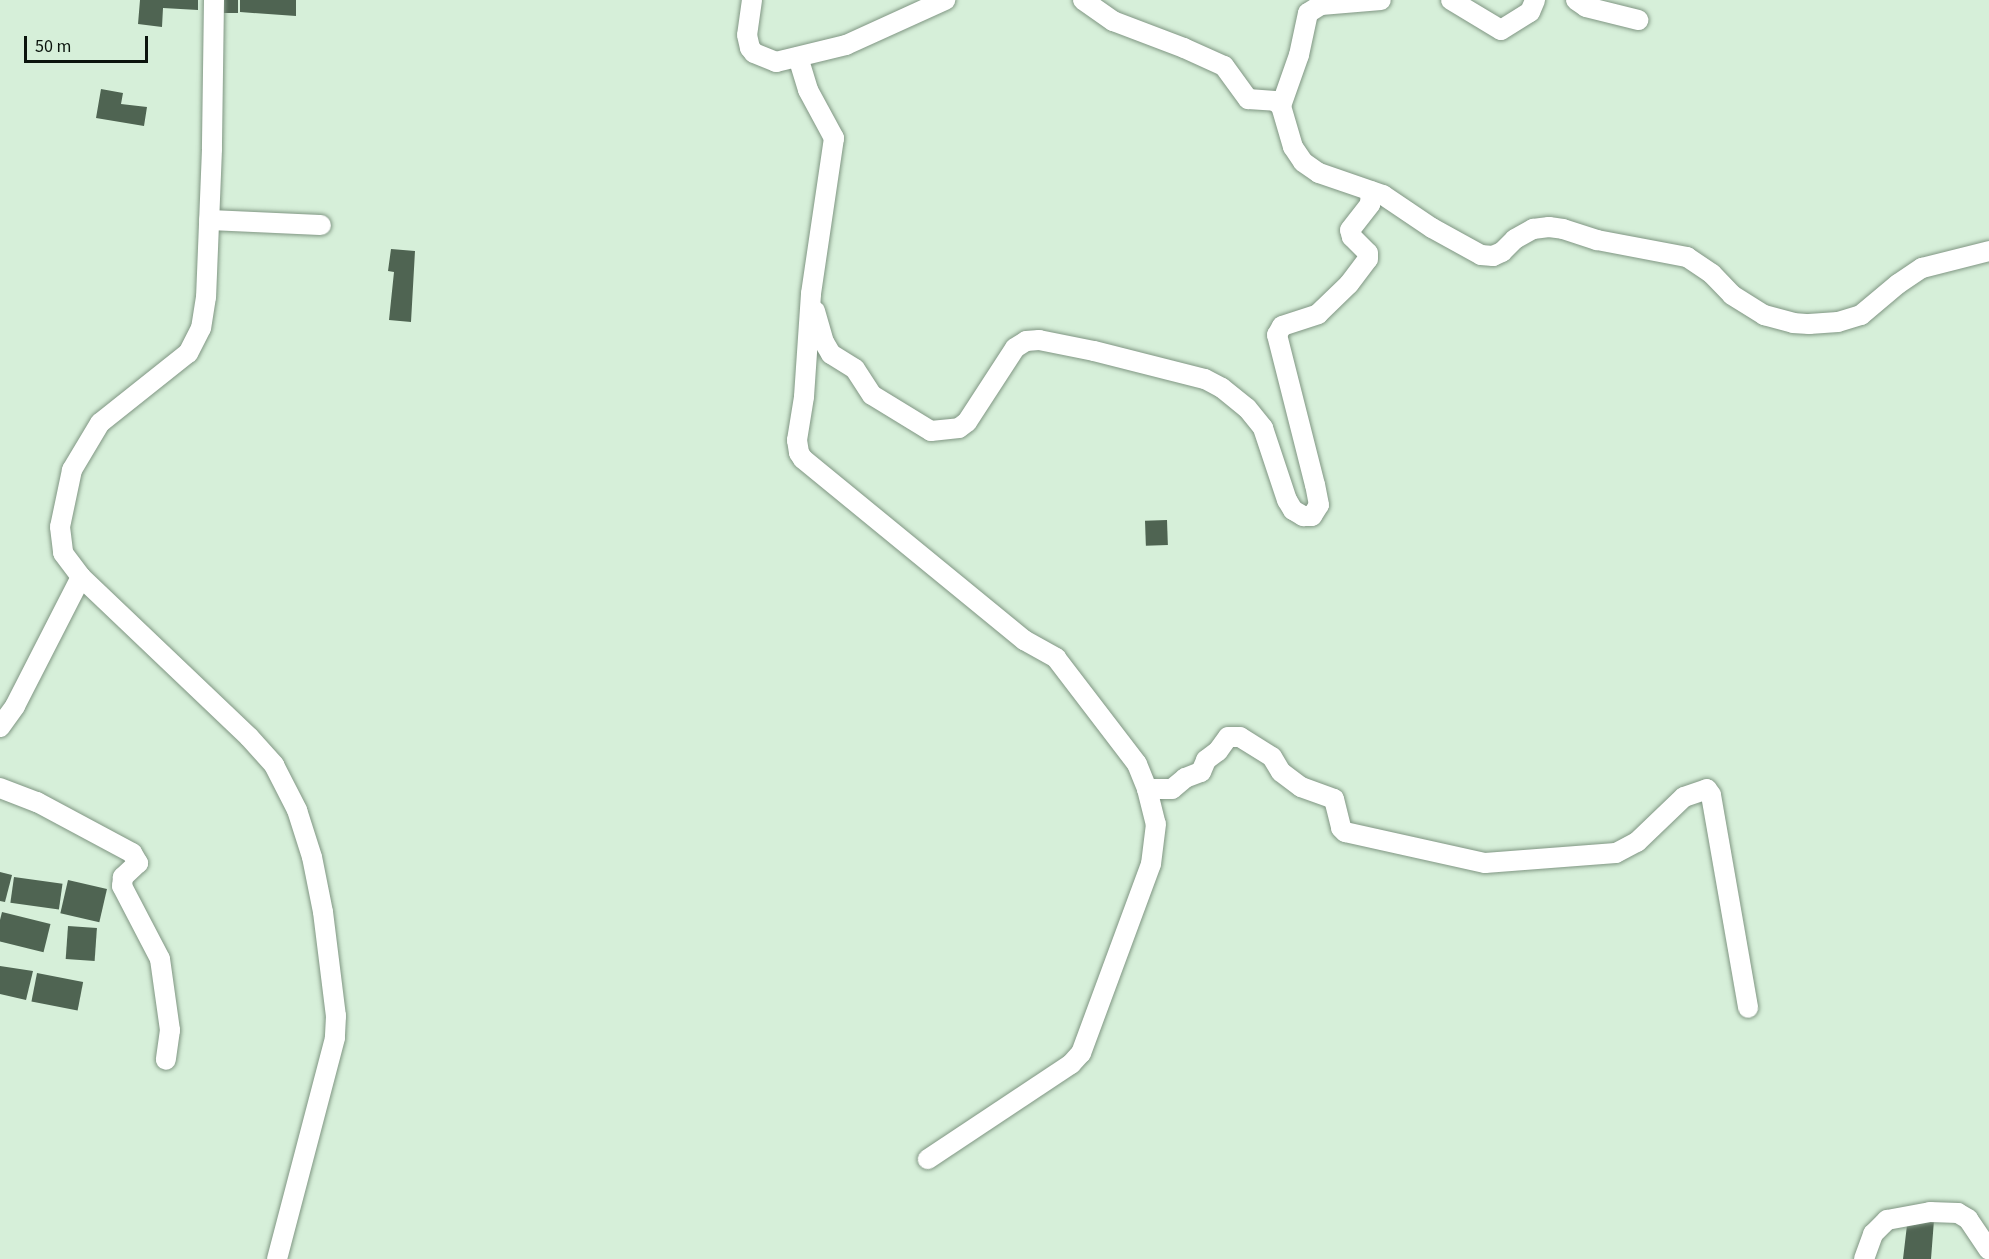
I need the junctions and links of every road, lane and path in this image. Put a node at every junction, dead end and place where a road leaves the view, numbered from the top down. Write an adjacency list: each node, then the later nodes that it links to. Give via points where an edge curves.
1 (214, 0): 13 (street)
2 (752, 0): 10 (street, via 747,34 754,53 776,62)
3 (945, 0): 10 (street, via 846,45)
4 (1083, 0): 11 (street, via 1113,21 1224,66 1243,95 1254,101)
5 (1380, 0): 11 (street, via 1321,5 1308,13 1299,56)
6 (1451, 0): 7 (street, via 1501,30 1530,12)
7 (1535, 0)
8 (1576, 0): 9 (street, via 1586,7)
9 (1638, 20)
10 (798, 57): 16 (street, via 808,90 834,138)
11 (1278, 104): 12 (street, via 1293,147 1303,162)
12 (1370, 198): 15 (street, via 1383,195 1480,255 1493,256 1533,229 1549,227 1687,257 1712,274 1732,295 1764,315 1793,323 1838,322 1861,315 1922,268); 16 (street, via 1350,233 1367,251 1368,258 1349,284 1318,314 1282,326 1277,335 1319,505 1312,516 1293,510 1287,500 1263,428 1247,408 1205,379 1094,351 1026,341 1015,348 967,422 959,428 931,431 872,395 855,369 827,349)
13 (209, 220): 14 (street); 17 (street, via 206,297 201,328 188,352 100,423 72,470 60,527 63,553)
14 (321, 225)
15 (1989, 251)
16 (812, 294): 20 (street, via 797,440 803,459 1024,640 1056,658 1133,758)
17 (81, 577): 18 (street, via 15,706); 25 (street, via 274,765 297,810 312,857 323,912 336,1016 335,1038)
18 (0, 727)
19 (0, 789): 22 (street, via 37,802 132,853 138,863 123,877 122,886 160,959 170,1030)
20 (1148, 789): 21 (street, via 1172,789 1201,772 1206,760 1228,737 1240,737 1272,757 1281,772 1301,787 1334,798 1341,828 1346,832 1479,862 1617,853 1637,842 1684,797 1707,789); 23 (street, via 1156,824 1151,864 1081,1053 1071,1065)
21 (1748, 1008)
22 (166, 1060)
23 (928, 1159)
24 (1989, 1250): 26 (street, via 1968,1219 1958,1213 1930,1212 1887,1220 1873,1234)
25 (278, 1259)
26 (1864, 1259)

